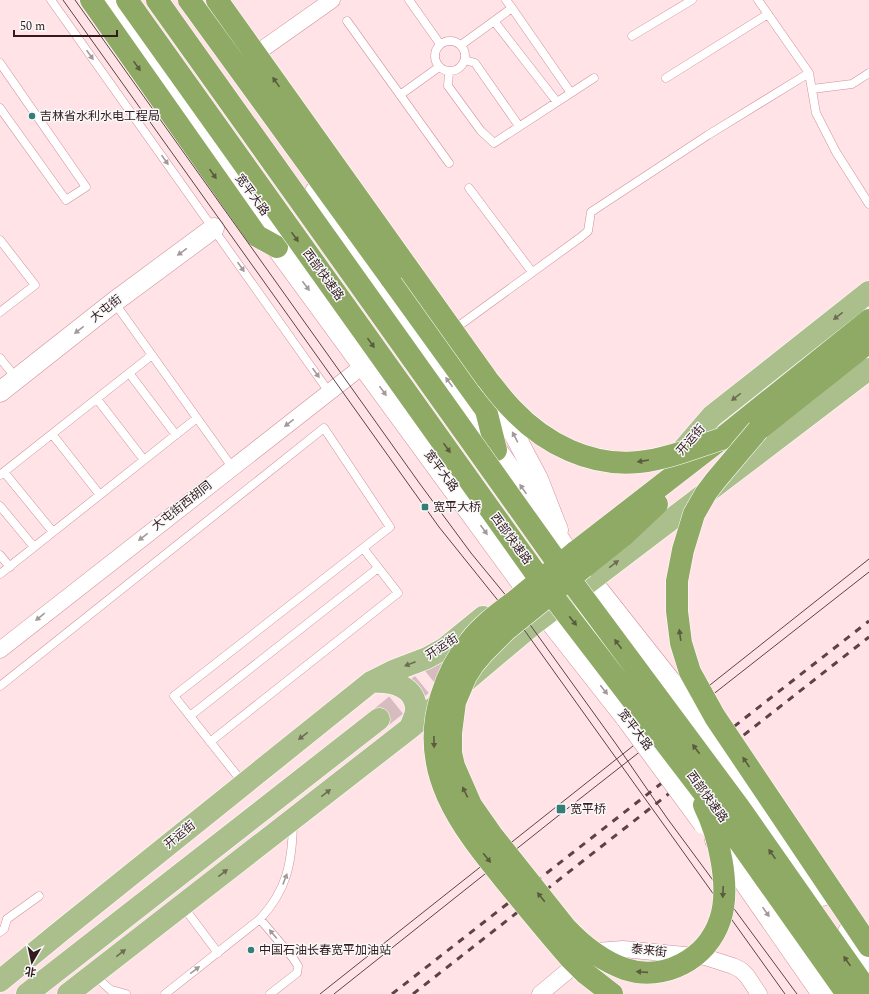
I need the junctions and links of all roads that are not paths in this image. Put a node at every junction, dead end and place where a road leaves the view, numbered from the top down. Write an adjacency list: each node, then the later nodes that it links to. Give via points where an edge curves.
1 (51, 0): 39 (lane, one-way to 39)
2 (91, 0): 41 (highway, one-way to 41, via 257,236)
3 (112, 0): 41 (main road, 宽平大路, via 270,222)
4 (127, 0): 87 (highway, 西部快速路, one-way to 87, bridge, via 539,578)
5 (157, 0): 100 (highway, 西部快速路, one-way to 5, bridge, via 739,807 557,562)
6 (179, 0): 24 (main road)
7 (189, 0): 63 (highway, bridge, via 486,410)
8 (217, 0): 62 (highway, one-way to 8, bridge, via 666,456 639,462 619,462 597,460 577,454 556,444 521,418 486,379)
9 (332, 0): 24 (street)
10 (409, 0): 19 (lane)
11 (506, 0): 14 (lane)
12 (692, 0): 18 (lane)
13 (758, 0): 15 (lane)
14 (512, 8): 17 (lane); 31 (lane)
15 (768, 14): 26 (lane); 29 (lane)
16 (347, 21): 32 (lane)
17 (494, 21): 20 (lane); 33 (lane)
18 (632, 36)
19 (440, 44): 20 (lane, via 451,40); 23 (lane, via 435,53)
20 (461, 45): 21 (lane, via 466,55)
21 (465, 60): 25 (lane, via 459,69); 35 (lane, via 475,63)
22 (0, 63): 34 (lane, via 86,187 66,200)
23 (439, 67): 25 (lane); 32 (lane)
24 (231, 71): 47 (street, via 288,116); 63 (main road, one-way to 24)
25 (449, 72): 35 (lane, via 448,86 481,131 494,143)
26 (809, 73): 30 (lane); 42 (lane, via 708,135 591,212 588,231)
27 (869, 73): 30 (lane, via 852,84)
28 (594, 78): 31 (lane)
29 (666, 78)
30 (812, 89): 38 (lane, via 816,113 836,152)
31 (571, 93): 33 (lane)
32 (400, 95): 36 (lane)
33 (557, 102): 35 (lane)
34 (0, 108)
35 (520, 126)
36 (449, 163)
37 (469, 188): 42 (lane)
38 (869, 204)
39 (214, 228): 44 (street, 大屯街, one-way to 44); 57 (lane, one-way to 57)
40 (0, 240): 45 (lane, via 35,285)
41 (277, 247): 52 (main road, 宽平大路, one-way to 52)
42 (532, 272): 47 (lane)
43 (869, 292): 72 (main road, 开运街, one-way to 72, via 712,416 668,466)
44 (114, 302): 50 (lane); 55 (street, 大屯街, one-way to 55)
45 (0, 312)
46 (869, 320): 62 (highway)
47 (446, 336): 72 (street, one-way to 47, via 538,479 506,419)
48 (869, 336): 62 (main road, via 806,387)
49 (869, 342): 62 (highway)
50 (152, 355): 54 (lane); 59 (lane)
51 (0, 358): 55 (lane)
52 (364, 365): 57 (street, 大屯街西胡同); 78 (main road, 宽平大路, one-way to 78)
53 (869, 369): 77 (main road, one-way to 53)
54 (129, 373): 58 (lane); 61 (lane)
55 (17, 379): 56 (street, 大屯街)
56 (0, 392)
57 (329, 392): 65 (street, 大屯街西胡同, one-way to 65)
58 (97, 399): 60 (lane); 64 (lane)
59 (197, 418): 61 (lane); 65 (lane)
60 (52, 434): 66 (lane); 67 (lane)
61 (176, 435): 64 (lane)
62 (740, 435): 87 (highway, one-way to 62, bridge, via 709,816 721,856 724,882 721,919 706,946 688,962 650,973 637,972 605,960 576,939 482,822 469,800 451,753 455,702 473,665 506,630 623,536 651,509 736,444); 94 (highway, one-way to 62, bridge, via 715,717 690,672 681,642 677,581 683,550 694,514); 107 (highway, one-way to 107, bridge, via 574,553 485,625 470,641 449,673 436,716 434,754 443,786 457,815 476,844 553,939 585,973)
63 (496, 450): 72 (main road, one-way to 63)
64 (144, 460): 67 (lane)
65 (232, 467): 80 (street, 大屯街西胡同, one-way to 80)
66 (2, 473): 69 (lane)
67 (100, 495): 69 (lane)
68 (0, 506): 70 (lane)
69 (53, 532): 70 (lane)
70 (34, 548): 74 (lane)
71 (363, 548): 75 (lane); 82 (lane, via 390,527 324,428); 83 (lane, via 174,696)
72 (565, 549): 77 (main road); 78 (main road, 开运街)
73 (0, 555): 74 (lane)
74 (10, 567): 76 (lane)
75 (378, 568): 83 (lane); 86 (lane, via 398,594)
76 (0, 574)
77 (590, 582): 79 (main road); 96 (main road, bridge, via 674,687)
78 (524, 584): 79 (main road, 宽平大路); 81 (main road, 开运街, one-way to 81, via 445,648)
79 (546, 615): 85 (main road); 109 (main road, 宽平大路, one-way to 109, bridge, via 627,718 704,823)
80 (0, 650)
81 (371, 682): 85 (main road, via 395,683 404,687 412,696 416,707); 88 (main road, 开运街, one-way to 88)
82 (0, 686)
83 (190, 716): 86 (lane)
84 (379, 719): 101 (main road)
85 (410, 728): 89 (main road, one-way to 85)
86 (210, 742): 88 (lane)
87 (682, 764): 110 (highway, 西部快速路, bridge, via 724,819)
88 (244, 784): 98 (main road, 开运街)
89 (293, 819): 91 (main road, one-way to 89); 92 (lane, one-way to 89, via 272,906 288,870)
90 (39, 896): 93 (lane, via 7,919 4,929)
91 (182, 905): 95 (lane); 97 (main road, one-way to 91)
92 (260, 919): 95 (lane); 105 (lane, one-way to 92, via 297,973 298,966)
93 (0, 932)
94 (869, 946)
95 (218, 953): 104 (lane, one-way to 95)
96 (869, 961)
97 (93, 975): 99 (lane); 102 (main road)
98 (0, 981)
99 (113, 992): 103 (lane)
100 (869, 993)
101 (27, 994)
102 (68, 994)
103 (126, 994)
104 (165, 994)
105 (270, 994)
106 (540, 994): 108 (street, 泰来街, via 588,954 623,949 704,957 720,961 741,970)
107 (612, 994)
108 (759, 994)
109 (823, 994)
110 (847, 994)

